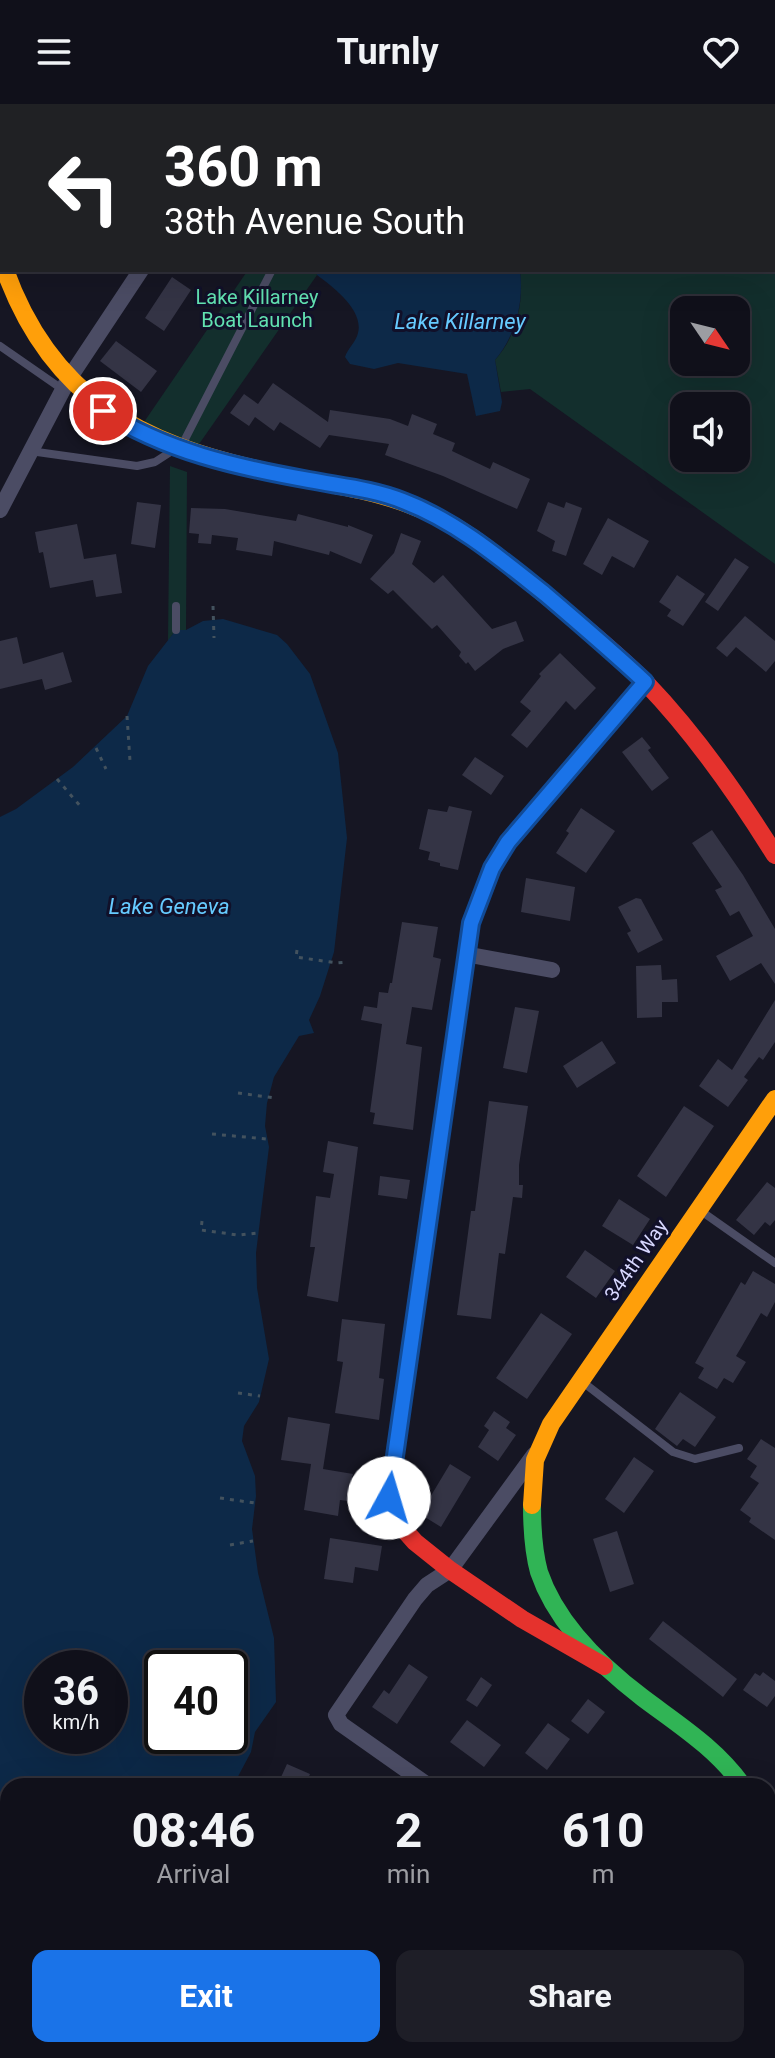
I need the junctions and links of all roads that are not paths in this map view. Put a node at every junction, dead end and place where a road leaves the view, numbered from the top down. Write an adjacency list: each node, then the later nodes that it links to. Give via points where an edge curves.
1 (6, 272): 5 (street)
2 (140, 272): 5 (street)
3 (271, 272): 6 (lane)
4 (0, 346): 5 (lane)
5 (65, 385): 6 (street, via 125,425); 7 (street)
6 (177, 449): 7 (lane, via 137,466); 11 (street, via 379,493 424,510 503,560)
7 (30, 451): 8 (street)
8 (0, 510)
9 (176, 606): 10 (lane)
10 (176, 630)
11 (645, 682): 12 (street, via 709,758); 13 (street, via 508,842 481,895)
12 (775, 855)
13 (465, 954): 14 (street); 21 (street, via 389,1498 393,1517)
14 (552, 970)
15 (775, 1099): 16 (street, 344th Way)
16 (697, 1208): 17 (lane); 18 (street, 344th Way)
17 (775, 1263)
18 (580, 1380): 19 (lane, via 673,1452 695,1459); 20 (street, 344th Way)
19 (739, 1448)
20 (538, 1449): 21 (street); 22 (street, via 532,1524 542,1579)
21 (450, 1570): 22 (street, via 543,1633); 23 (street, via 415,1599 336,1715 341,1724)
22 (604, 1666): 24 (street, via 703,1741)
23 (418, 1778)
24 (737, 1778)

